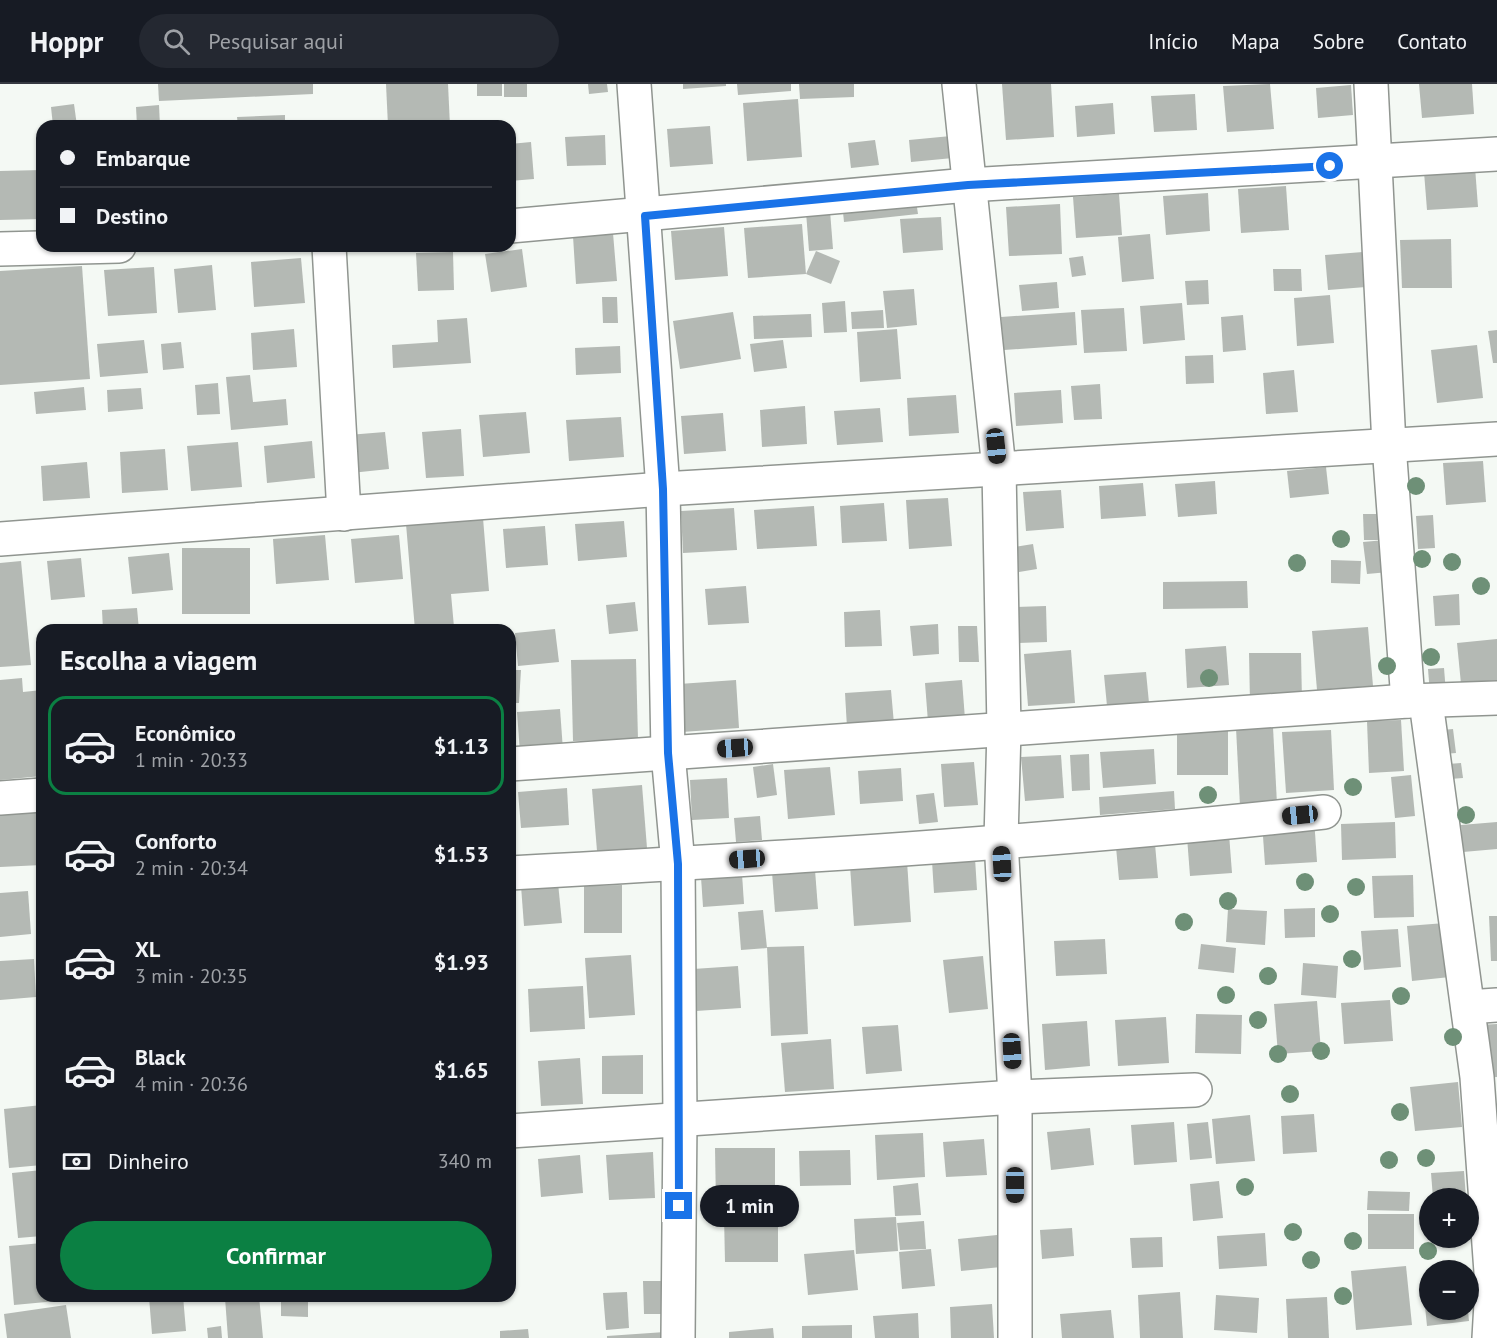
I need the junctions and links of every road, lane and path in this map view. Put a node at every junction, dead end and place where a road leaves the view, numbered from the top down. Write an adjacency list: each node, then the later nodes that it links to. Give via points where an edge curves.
1 (634, 84): 7 (street)
2 (959, 84): 6 (street)
3 (1371, 84): 5 (street)
4 (1497, 154): 5 (street)
5 (1375, 163): 6 (street); 13 (street)
6 (968, 185): 7 (street); 14 (street)
7 (645, 216): 8 (street); 15 (street)
8 (516, 226)
9 (36, 248): 10 (street)
10 (0, 249)
11 (330, 252): 16 (street)
12 (1497, 439): 13 (street)
13 (1389, 446): 14 (street); 19 (street)
14 (999, 470): 15 (street); 20 (street)
15 (663, 489): 16 (street); 21 (street)
16 (344, 514): 17 (street)
17 (0, 539)
18 (1497, 698): 19 (street)
19 (1417, 701): 20 (street); 29 (street)
20 (1004, 729): 21 (street); 26 (street)
21 (668, 753): 22 (street); 27 (street)
22 (516, 764)
23 (36, 795): 24 (street)
24 (0, 798)
25 (1324, 812): 26 (street, via 1210,825)
26 (1001, 840): 27 (street); 31 (street)
27 (678, 864): 28 (street); 32 (street)
28 (516, 873)
29 (1483, 1006): 34 (street, via 1487,1194)
30 (1195, 1090): 31 (street)
31 (1015, 1097): 32 (street); 36 (street)
32 (680, 1119): 33 (street); 35 (street)
33 (516, 1131)
34 (1495, 1286): 37 (street)
35 (678, 1338)
36 (1015, 1338)
37 (1489, 1338)

